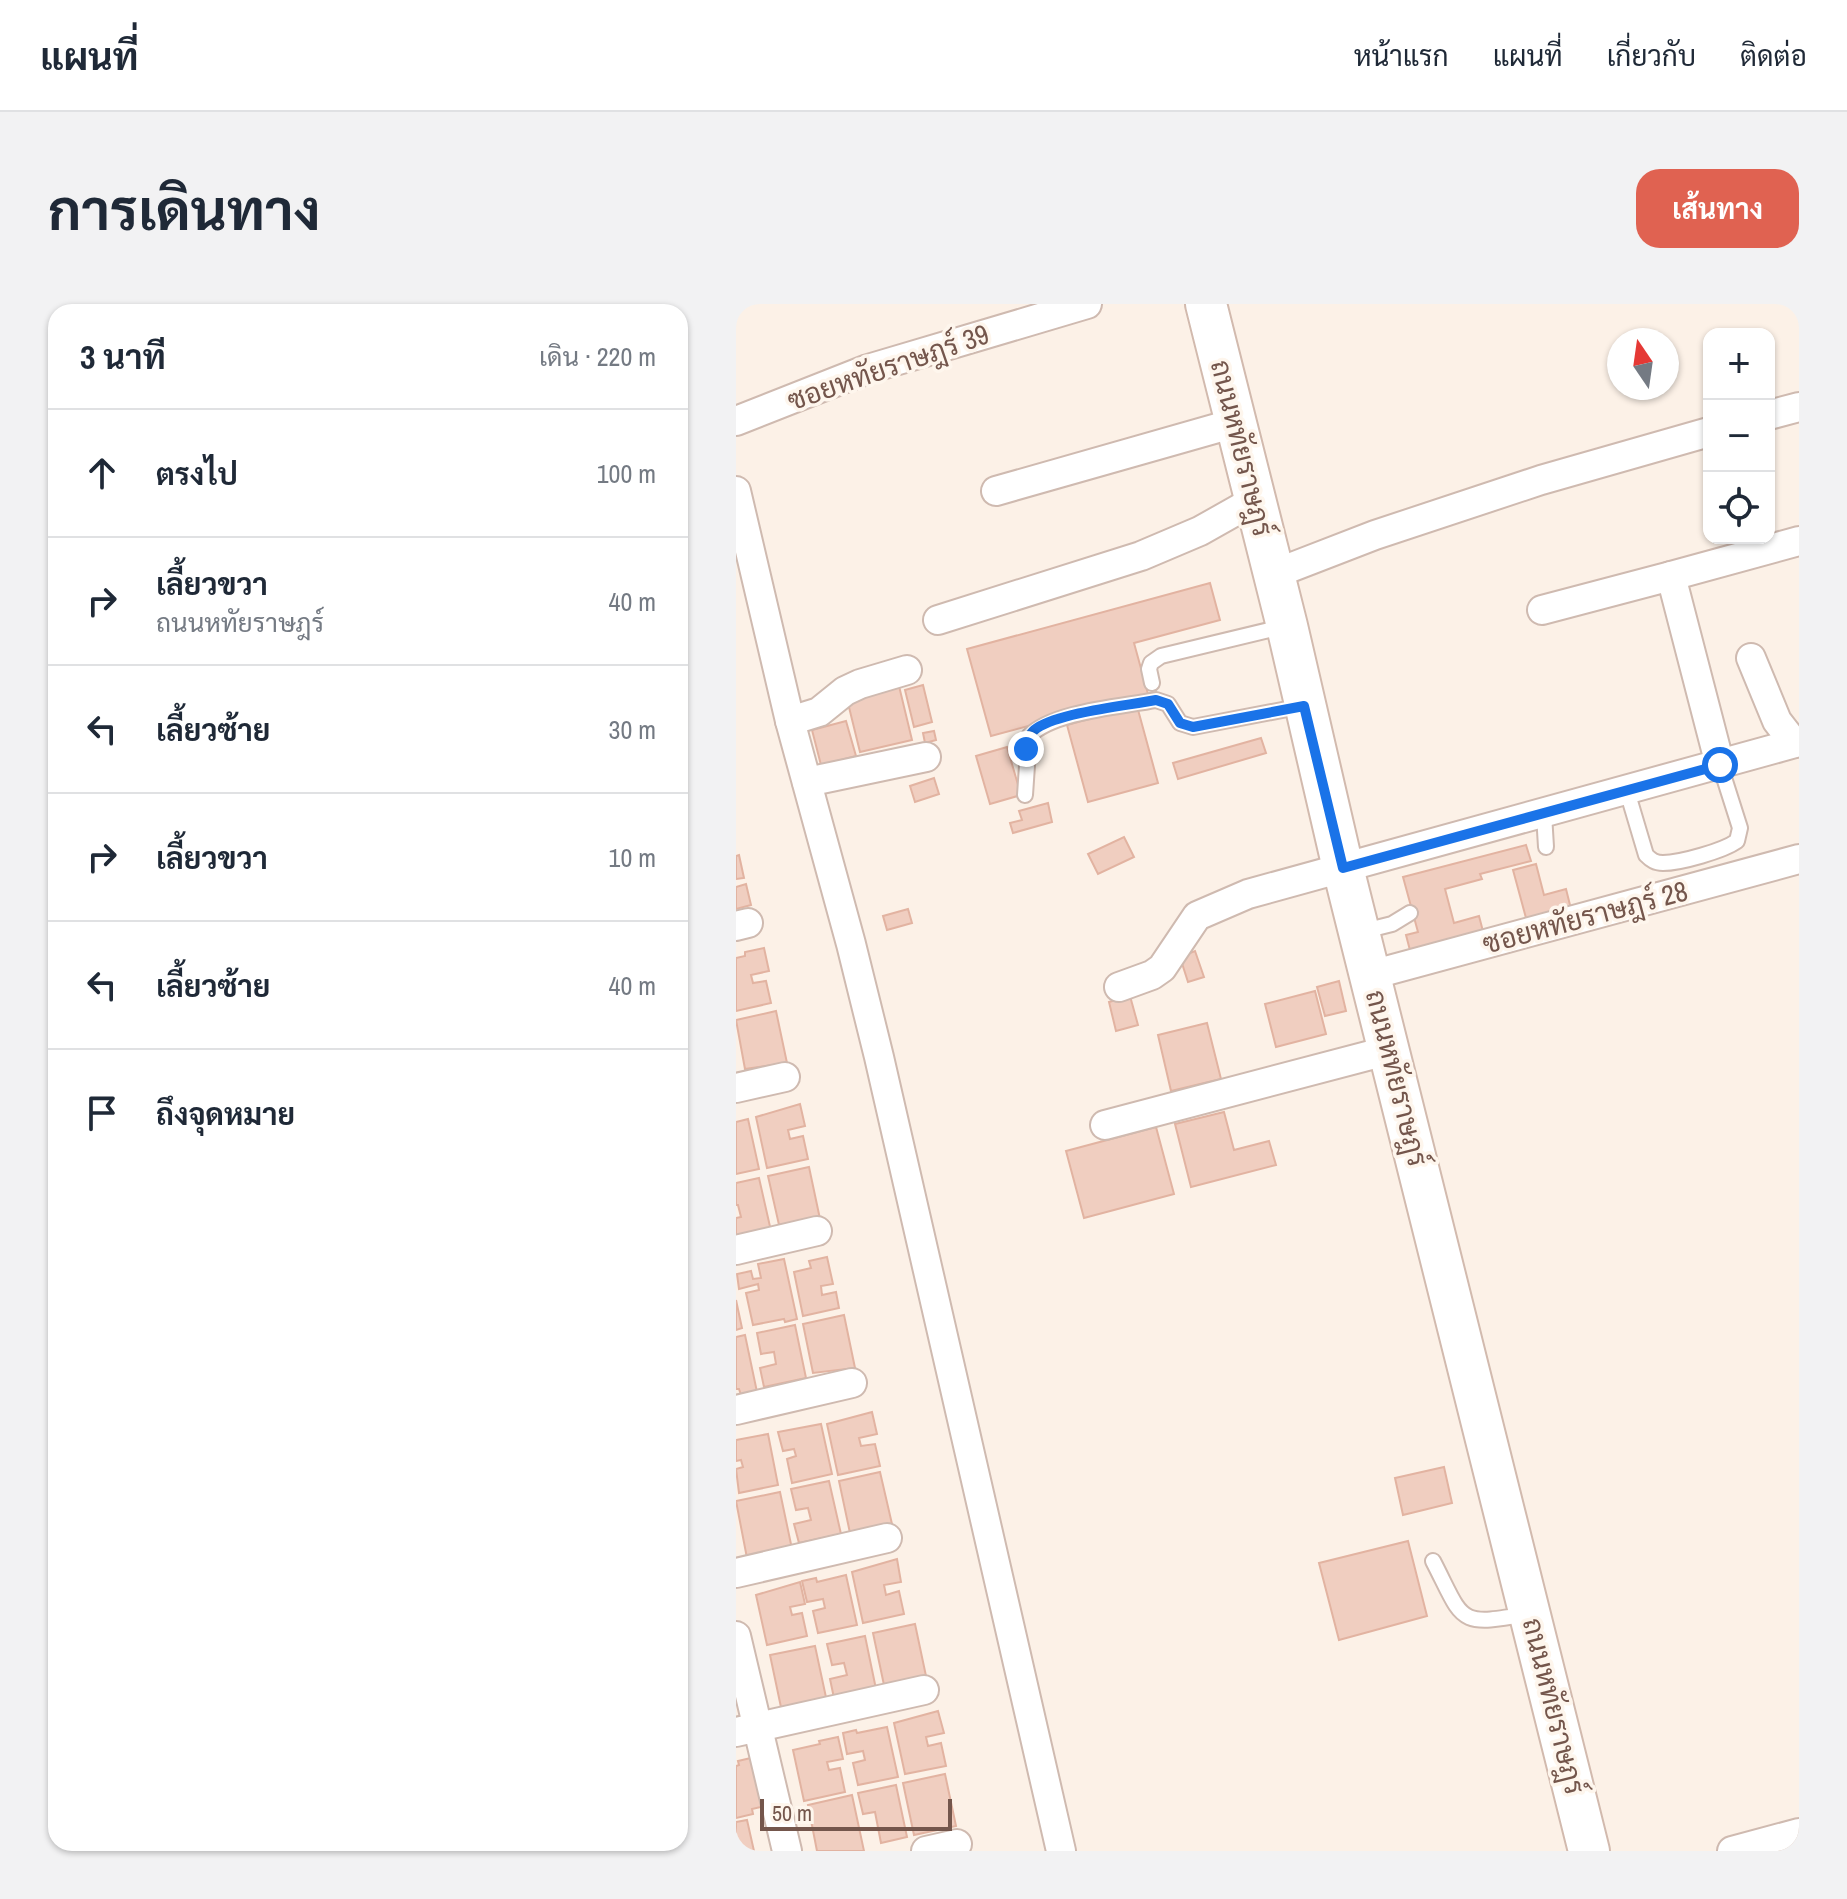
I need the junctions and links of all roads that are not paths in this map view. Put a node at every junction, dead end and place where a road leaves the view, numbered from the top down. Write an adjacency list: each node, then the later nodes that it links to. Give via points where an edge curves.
1 (1087, 304): 5 (street, ซอยหทัยราษฎร์ 39, via 868,369)
2 (1206, 304): 6 (main road, ถนนหทัยราษฎร์)
3 (1799, 407): 4 (street)
4 (1775, 413)
5 (736, 421)
6 (1235, 423): 9 (street); 10 (main road, ถนนหทัยราษฎร์)
7 (1703, 434): 12 (street, via 1541,480)
8 (736, 491): 21 (street)
9 (996, 491)
10 (1255, 500): 12 (main road, ถนนหทัยราษฎร์); 15 (street, via 1141,556)
11 (1799, 541): 13 (street)
12 (1274, 574): 16 (main road, ถนนหทัยราษฎร์)
13 (1671, 576): 14 (street); 24 (street)
14 (1542, 610)
15 (938, 620)
16 (1287, 626): 19 (lane, via 1161,656 1151,663); 20 (main road, ถนนหทัยราษฎร์)
17 (1751, 658): 22 (street, via 1777,721)
18 (907, 670): 21 (street, via 860,684 819,712)
19 (1152, 683)
20 (1304, 706): 27 (lane, via 1193,727 1180,723 1168,704 1156,700 1060,719 1029,736); 31 (main road, ถนนหทัยราษฎร์)
21 (790, 721): 25 (street)
22 (1796, 743): 24 (street)
23 (926, 757): 25 (street)
24 (1720, 765): 26 (street); 26 (lane, via 1740,828 1737,841 1676,861 1661,863 1646,855)
25 (807, 782): 55 (street, via 879,1057)
26 (1627, 791): 28 (street)
27 (1025, 795)
28 (1544, 814): 29 (lane); 31 (street)
29 (1546, 847)
30 (1799, 859): 34 (street, ซอยหทัยราษฎร์ 28)
31 (1343, 868): 33 (main road, ถนนหทัยราษฎร์); 35 (street, via 1212,908 1191,923 1162,968)
32 (1410, 913): 33 (lane)
33 (1360, 932): 34 (main road, ถนนหทัยราษฎร์)
34 (1371, 975): 36 (main road, ถนนหทัยราษฎร์)
35 (1119, 987)
36 (1390, 1050): 39 (street); 47 (main road, ถนนหทัยราษฎร์)
37 (785, 1077): 38 (street)
38 (736, 1088)
39 (1105, 1125)
40 (817, 1231): 41 (street)
41 (736, 1250)
42 (852, 1383): 43 (street)
43 (736, 1410)
44 (887, 1538): 46 (street)
45 (1433, 1561): 47 (lane, via 1465,1617 1486,1622)
46 (736, 1573)
47 (1531, 1613): 56 (main road, ถนนหทัยราษฎร์)
48 (736, 1636): 50 (street)
49 (924, 1690): 50 (street)
50 (746, 1730): 53 (street)
51 (1799, 1833): 57 (street)
52 (957, 1844): 54 (street)
53 (787, 1851)
54 (926, 1851)
55 (1061, 1851)
56 (1589, 1851)
57 (1732, 1851)

